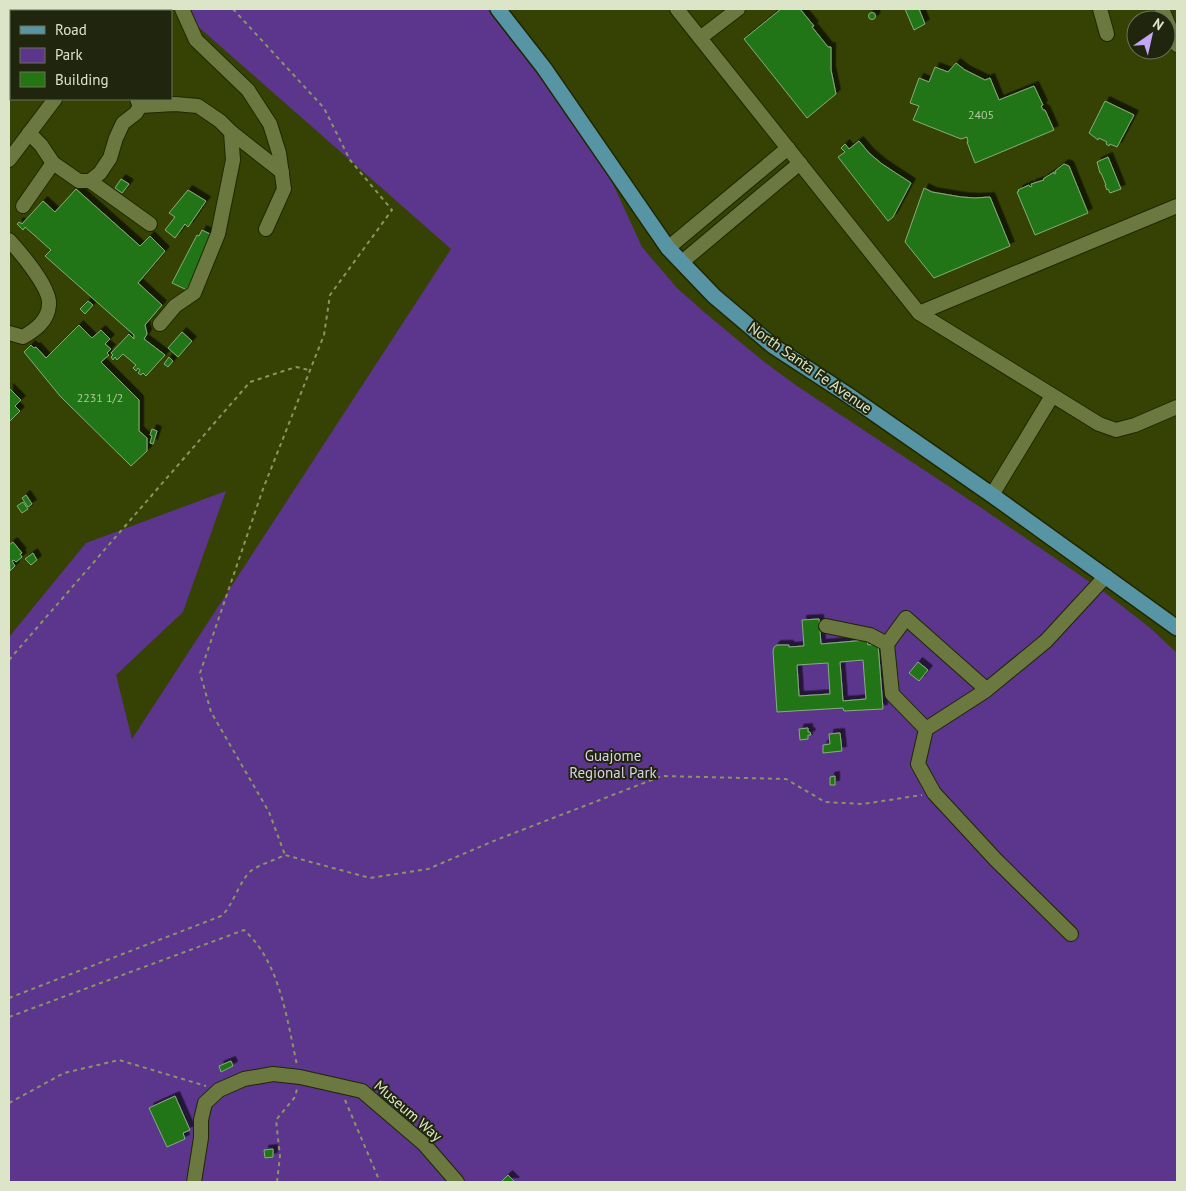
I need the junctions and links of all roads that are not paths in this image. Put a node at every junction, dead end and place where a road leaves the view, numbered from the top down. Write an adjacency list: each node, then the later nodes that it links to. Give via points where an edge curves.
1 (182, 9): 18 (street, via 196,40 248,90 270,124)
2 (498, 9): 25 (main road, North Santa Fe Avenue, via 544,68)
3 (677, 9): 8 (street)
4 (738, 9): 8 (street)
5 (1100, 9): 7 (street)
6 (1162, 9): 9 (street)
7 (1107, 34)
8 (700, 38): 14 (street)
9 (1177, 45)
10 (54, 100): 13 (street)
11 (138, 102): 12 (street, via 198,106); 19 (street, via 136,113 123,123 110,158)
12 (231, 132): 18 (street); 28 (street, via 233,160 218,234 194,292 175,306)
13 (29, 133): 15 (street); 16 (street)
14 (788, 148): 17 (street); 25 (street)
15 (11, 152)
16 (53, 163): 19 (street, via 79,181); 20 (street)
17 (800, 163): 26 (street); 27 (street)
18 (282, 172): 23 (street, via 284,189)
19 (90, 181): 22 (street)
20 (23, 206)
21 (1177, 206): 27 (street)
22 (150, 224)
23 (266, 229)
24 (9, 240): 29 (street, via 43,285 50,304 45,319 34,330 23,337)
25 (668, 248): 26 (main road, North Santa Fe Avenue)
26 (682, 262): 32 (main road, North Santa Fe Avenue, via 714,296 773,346)
27 (920, 312): 30 (street)
28 (160, 324)
29 (9, 333)
30 (1052, 396): 31 (street, via 1099,424 1116,430); 32 (street)
31 (1177, 407)
32 (992, 494): 33 (main road, North Santa Fe Avenue)
33 (1106, 576): 35 (main road, North Santa Fe Avenue); 37 (street, via 1046,641)
34 (826, 626): 36 (street, via 870,635)
35 (1177, 628)
36 (887, 644): 37 (street, via 906,618); 38 (street, via 892,694)
37 (986, 689): 38 (street)
38 (926, 729): 39 (street, via 918,764 934,793)
39 (1071, 934)
40 (194, 1182): 41 (street, Museum Way, via 205,1103 219,1090 244,1079 274,1074 362,1091 424,1144)
41 (457, 1182)

